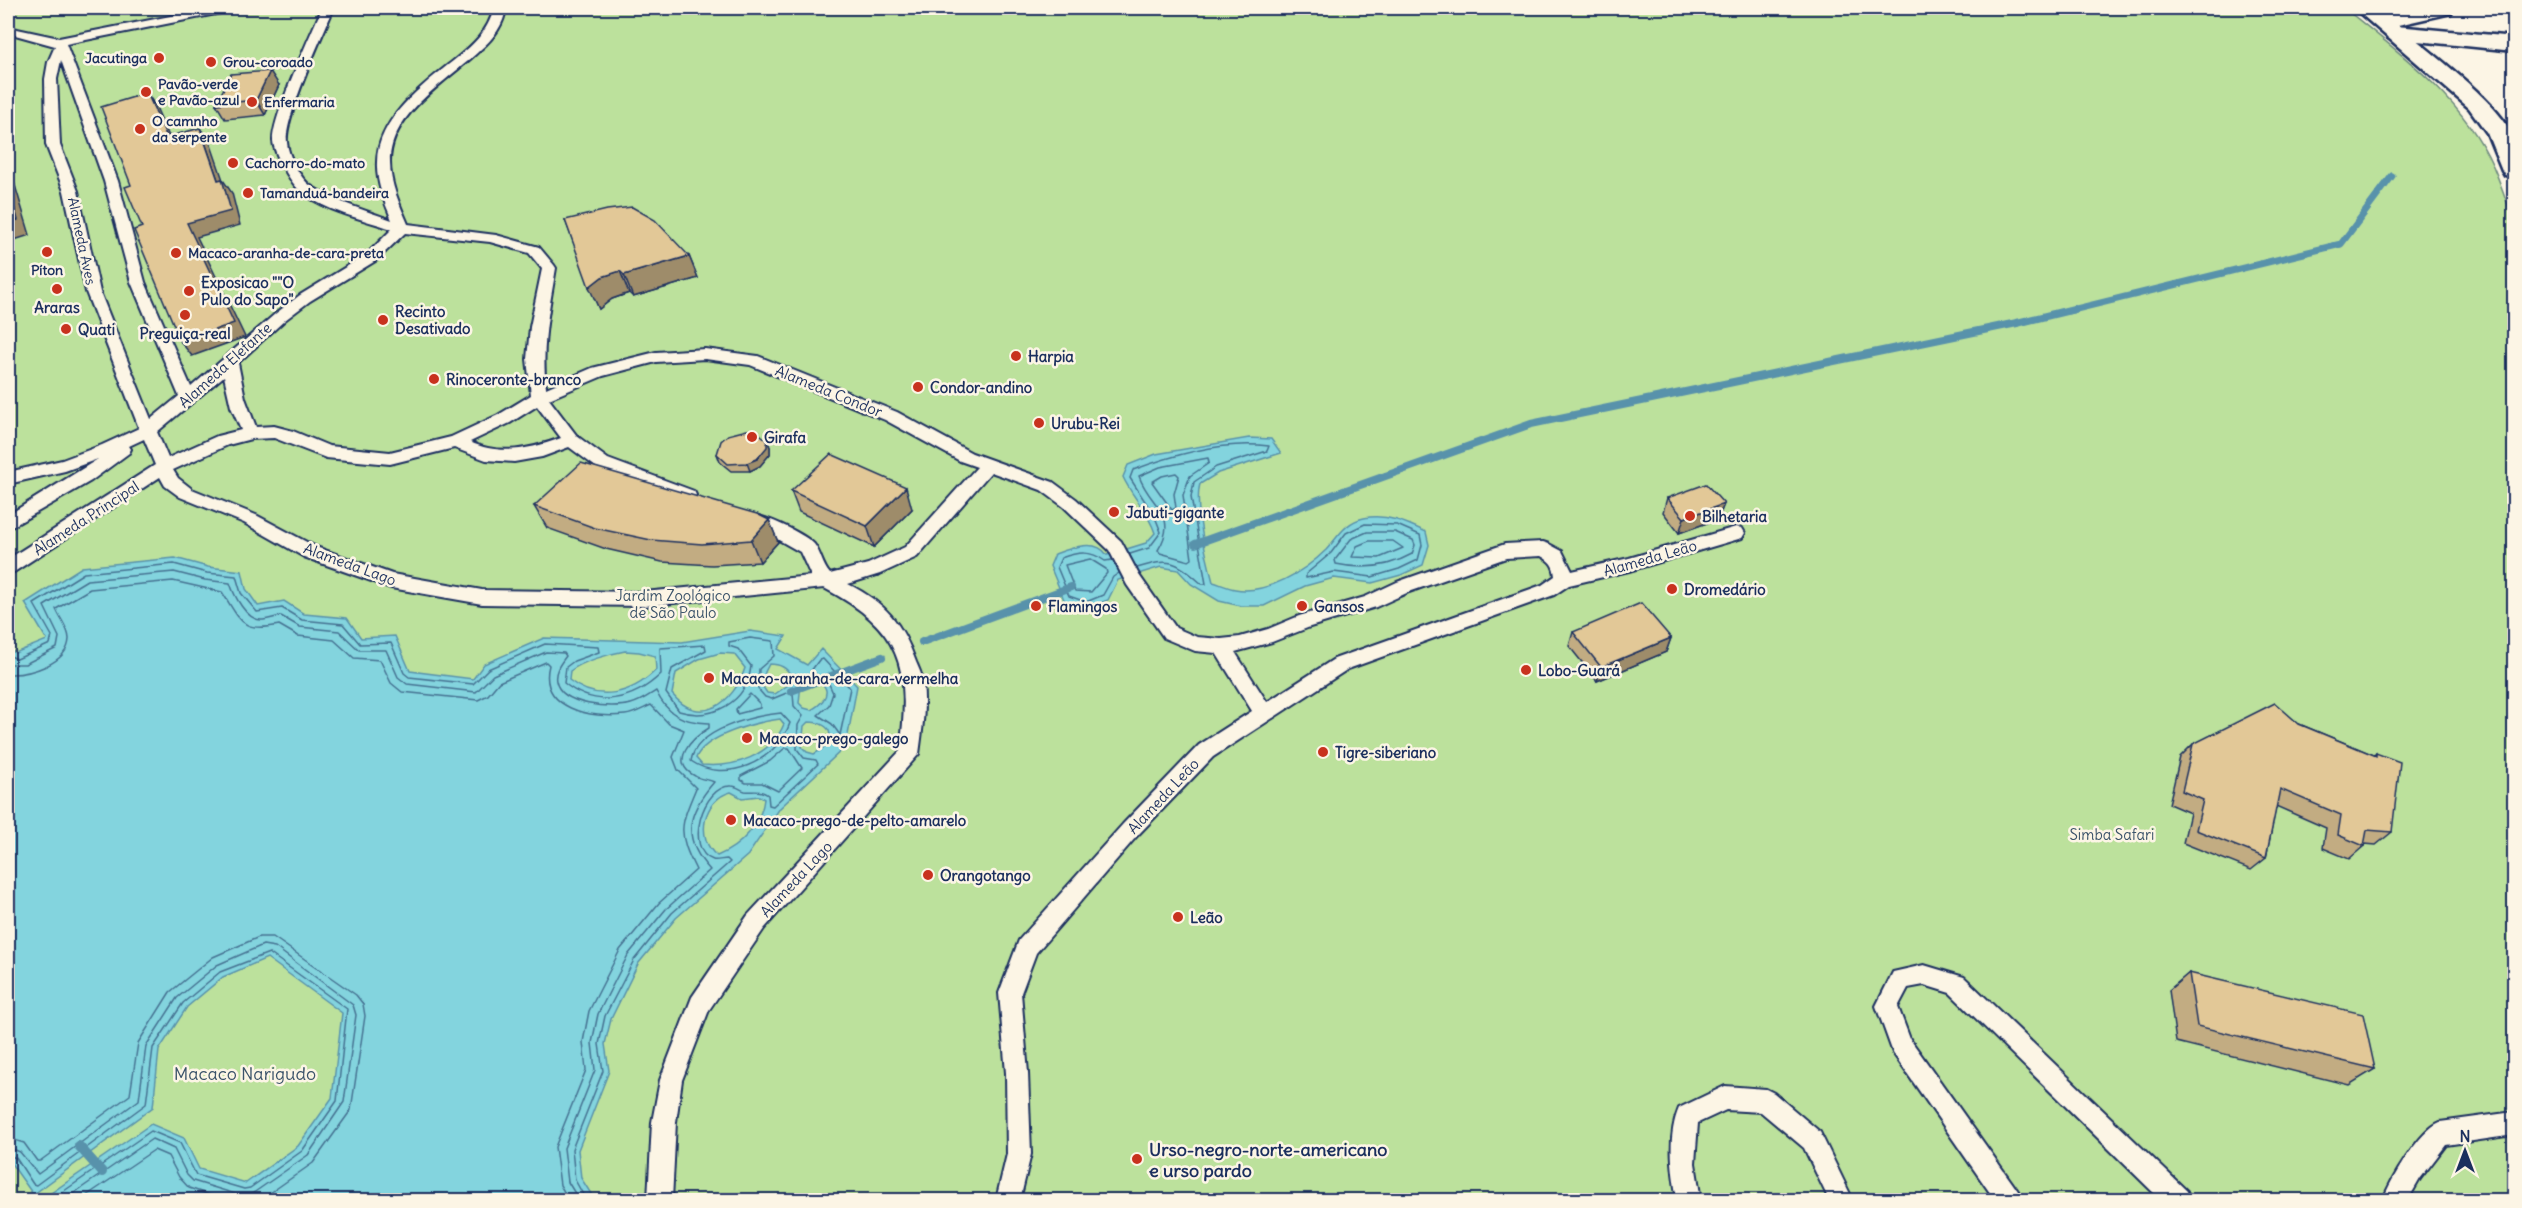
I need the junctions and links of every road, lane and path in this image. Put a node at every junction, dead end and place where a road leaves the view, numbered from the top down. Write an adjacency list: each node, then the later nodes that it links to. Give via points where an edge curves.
1 (226, 8): 8 (lane, via 92,33)
2 (328, 8): 12 (lane, via 284,117 280,142 290,168 304,187 331,203)
3 (500, 8): 12 (lane, via 484,41 440,76 387,140 386,180)
4 (2365, 8): 6 (main road)
5 (2444, 8): 6 (main road)
6 (2389, 27): 9 (main road); 10 (main road)
7 (8, 30): 8 (lane)
8 (60, 44): 15 (lane, via 111,181 138,282); 16 (lane, Alameda Aves, via 51,79 53,145 71,191 93,292)
9 (2514, 44)
10 (2507, 133): 11 (main road)
11 (2514, 170)
12 (402, 228): 13 (lane, Alameda Elefante, via 372,257 297,304); 14 (lane, via 491,238 534,250 549,268 535,359)
13 (230, 361): 15 (lane, Alameda Elefante); 17 (lane, via 237,401)
14 (539, 397): 18 (lane); 19 (lane); 20 (lane, Alameda Condor, via 598,372 656,357 705,354 753,360 891,416)
15 (188, 399): 16 (lane, Alameda Elefante)
16 (148, 430): 21 (lane, Alameda Lago); 22 (lane, Alameda Elefante, via 108,449); 25 (lane, via 85,477)
17 (251, 433): 19 (lane, via 274,432 326,452 390,458); 21 (lane, via 205,447)
18 (572, 440): 19 (lane, via 538,454 516,456 472,451); 23 (lane, via 602,463)
19 (456, 442)
20 (988, 465): 29 (lane, Alameda Lago, via 911,552 874,569); 30 (lane, Alameda Condor, via 1047,486 1070,503 1114,546 1170,633 1196,644)
21 (164, 467): 27 (lane, Alameda Principal); 29 (lane, Alameda Lago, via 171,482 186,493 250,519 310,552 391,581 482,597 644,599)
22 (8, 478)
23 (701, 500)
24 (734, 513): 29 (lane, via 767,525 807,548 816,570)
25 (8, 523)
26 (1736, 533): 28 (lane, Alameda Leão, via 1647,560)
27 (8, 567)
28 (1564, 579): 30 (lane, via 1556,556 1543,549 1505,551 1272,635); 31 (lane, Alameda Leão, via 1548,590 1341,664)
29 (826, 581): 33 (lane, Alameda Lago, via 857,597 880,615 898,637 914,682 909,754 756,922 700,1004 671,1080 664,1122)
30 (1221, 646): 31 (lane)
31 (1263, 712): 34 (lane, Alameda Leão, via 1206,751 1027,947 1010,993 1019,1154)
32 (2514, 1124): 39 (lane, via 2440,1134)
33 (660, 1200)
34 (1008, 1200)
35 (1689, 1200): 36 (lane, via 1683,1162 1688,1116 1725,1098 1766,1101 1812,1140)
36 (1841, 1200)
37 (2009, 1200): 38 (lane, via 1901,1045 1887,1005 1901,979 1923,975 1956,984)
38 (2178, 1200)
39 (2395, 1200)

